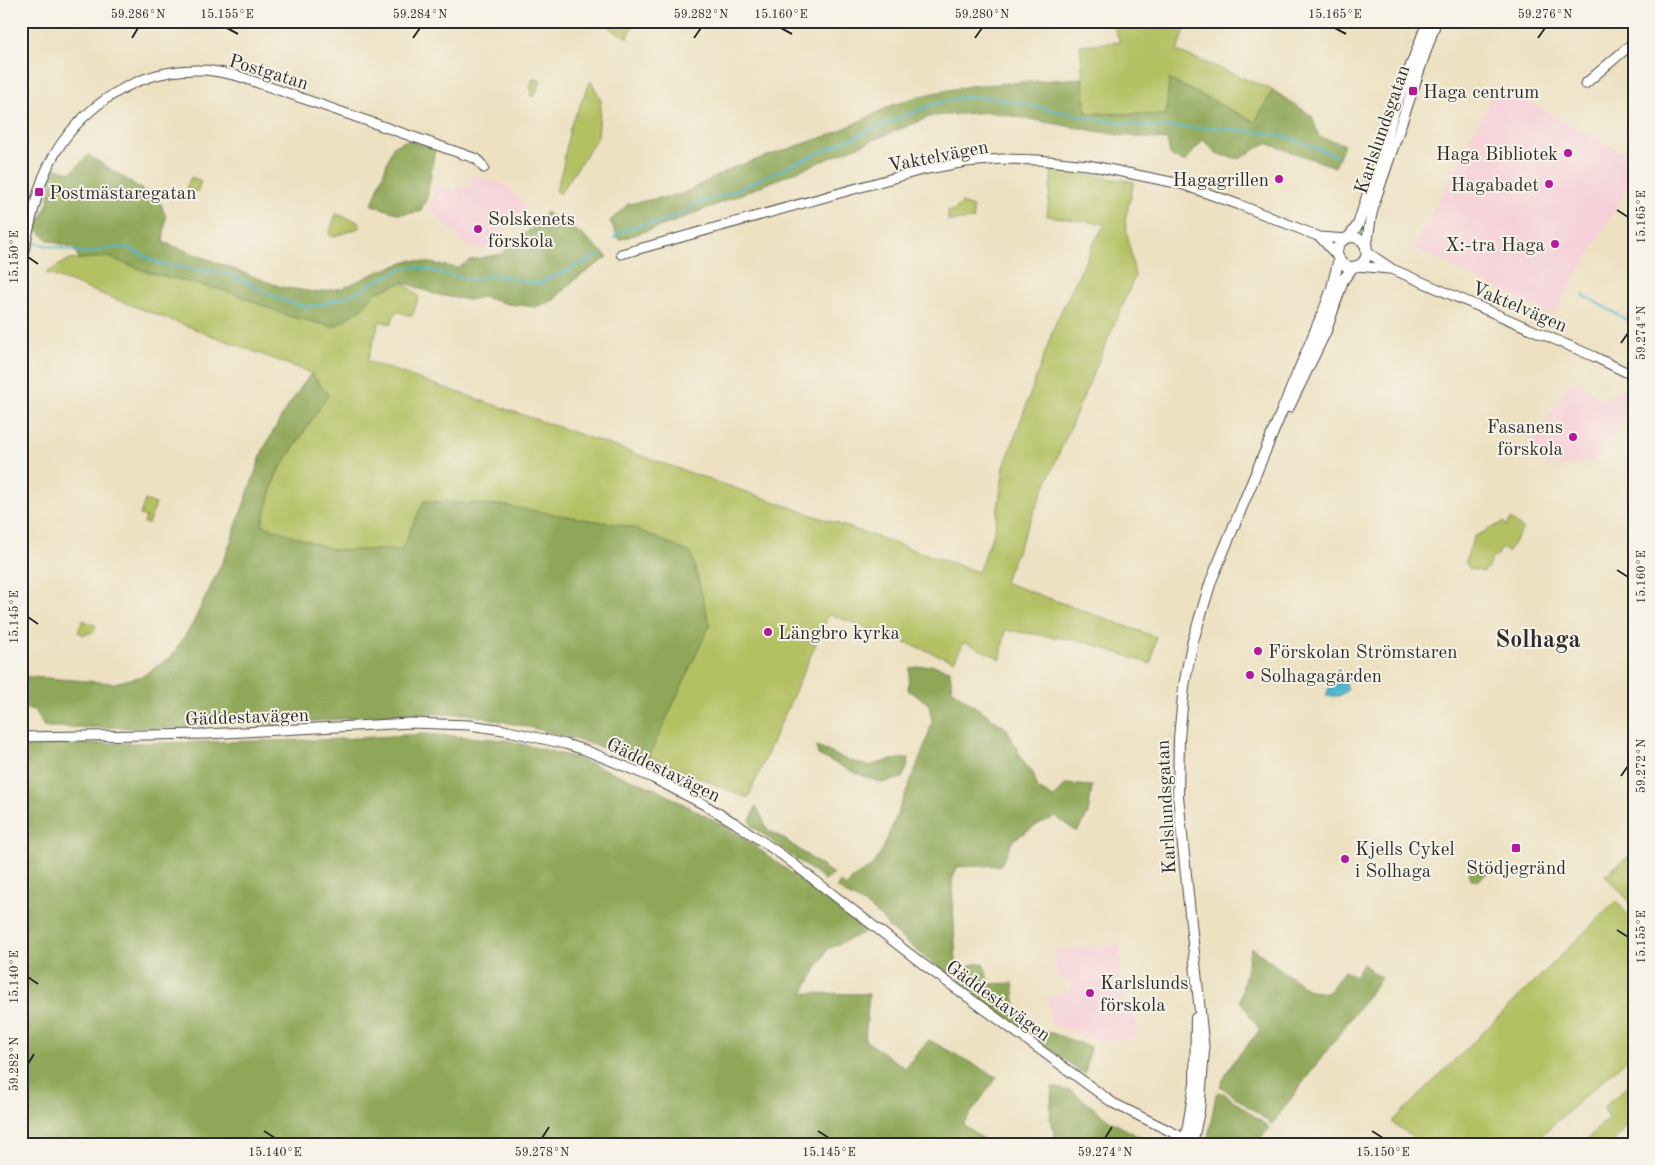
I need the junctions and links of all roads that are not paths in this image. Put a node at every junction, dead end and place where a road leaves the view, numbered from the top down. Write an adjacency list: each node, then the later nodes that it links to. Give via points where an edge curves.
1 (1428, 21): 7 (main road, Karlslundsgatan, via 1396,105 1358,225)
2 (1436, 21): 8 (main road, Karlslundsgatan, via 1375,200)
3 (1634, 42): 4 (street)
4 (1585, 84)
5 (484, 168): 11 (street, Postgatan, via 477,159 238,76 199,70 174,72 127,86 98,104 65,139 39,190)
6 (1320, 237): 7 (street, Vaktelvägen); 9 (street, Vaktelvägen, via 1181,184 1088,165 1003,159 922,170); 10 (street, Vaktelvägen)
7 (1347, 238): 8 (main road, via 1360,240); 10 (main road, via 1339,245)
8 (1367, 251): 12 (main road, via 1365,259); 13 (street, Vaktelvägen)
9 (621, 254)
10 (1338, 258): 12 (main road, via 1344,265); 15 (main road, Karlslundsgatan, via 1326,305)
11 (21, 263)
12 (1355, 266): 13 (street, Vaktelvägen); 15 (main road, Karlslundsgatan, via 1343,280 1318,349)
13 (1392, 269): 14 (street, Vaktelvägen)
14 (1634, 376)
15 (1268, 446): 17 (main road, Karlslundsgatan, via 1201,610 1184,686 1178,738 1180,826 1195,972 1195,1083)
16 (21, 737): 17 (street, Gäddestavägen, via 207,734 410,723 504,730 585,750 653,778 735,823 1066,1070 1126,1110)
17 (1189, 1142)

